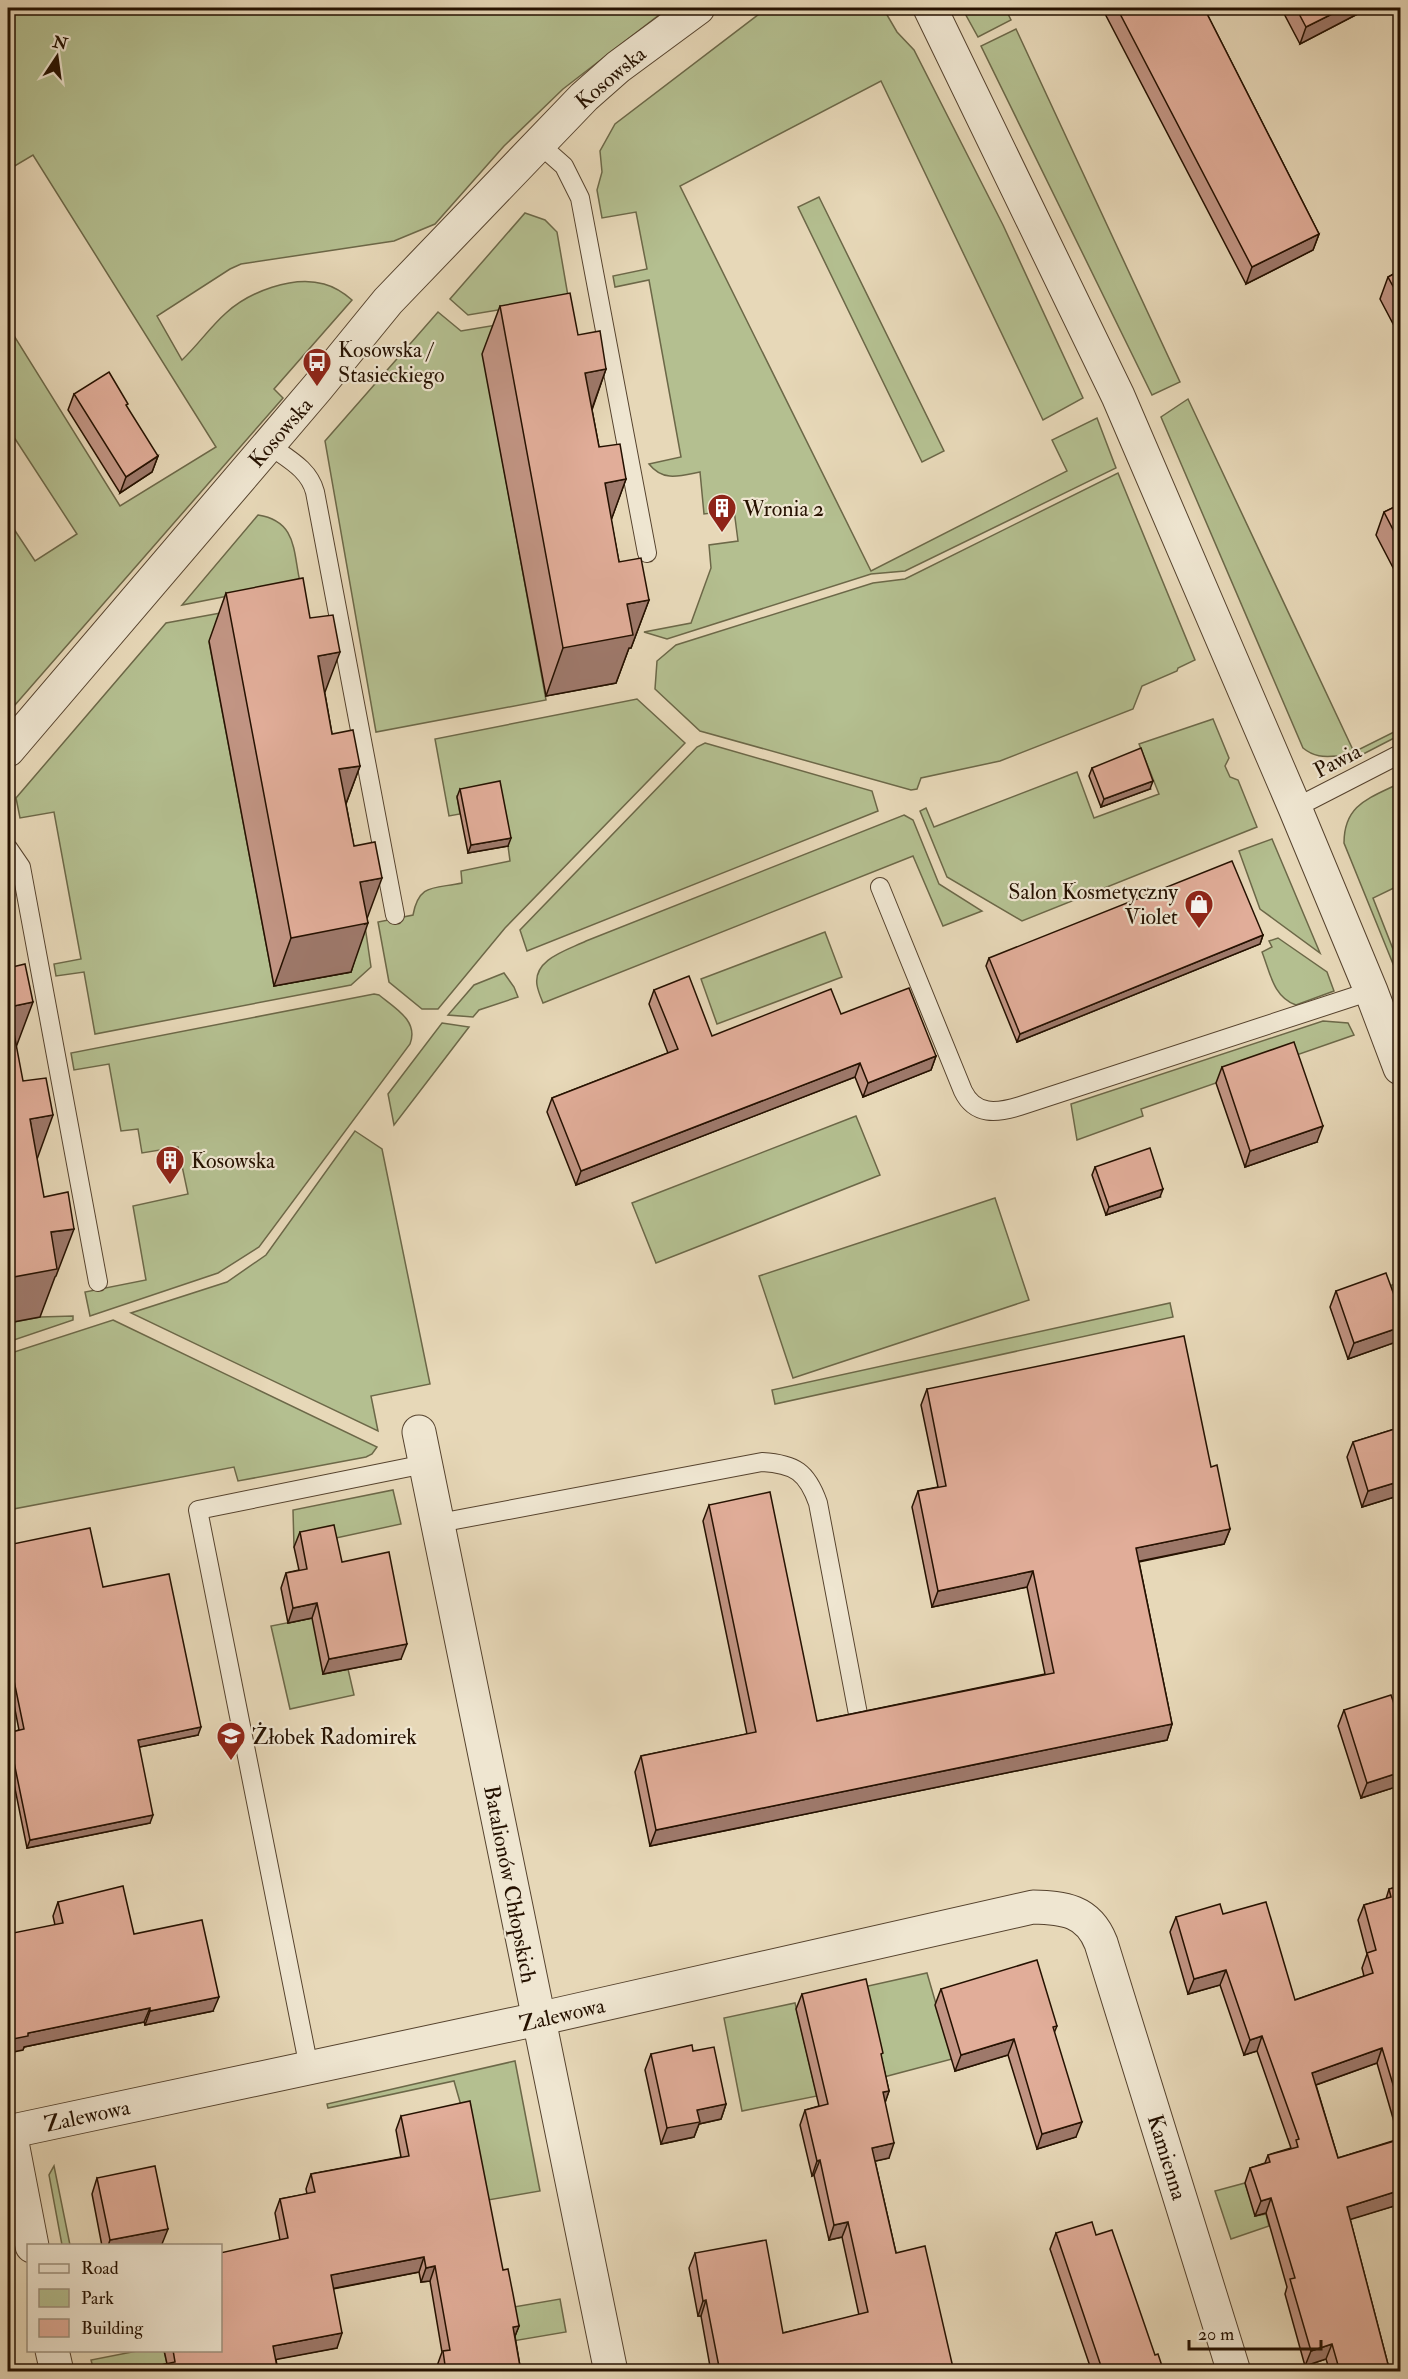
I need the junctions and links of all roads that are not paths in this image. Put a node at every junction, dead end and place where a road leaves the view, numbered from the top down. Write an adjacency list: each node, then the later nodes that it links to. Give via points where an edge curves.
1 (698, 8): 3 (street, Kosowska, via 618,67)
2 (930, 8): 8 (street, via 1118,396)
3 (538, 143): 4 (street, Kosowska, via 388,301); 5 (lane, via 564,166 580,198)
4 (269, 445): 6 (street, Kosowska); 11 (lane, via 306,472 315,492)
5 (647, 553)
6 (8, 750)
7 (1401, 754): 8 (lane, Pawia)
8 (1295, 808): 12 (street)
9 (8, 848): 14 (lane, via 21,867)
10 (880, 887): 12 (lane, via 966,1099 987,1110 1000,1112 1020,1106)
11 (395, 915)
12 (1371, 991): 13 (street)
13 (1401, 1068)
14 (98, 1282)
15 (419, 1432): 16 (street, Batalionów Chłopskich)
16 (425, 1464): 17 (street, Batalionów Chłopskich); 21 (lane, via 198,1509)
17 (438, 1523): 18 (lane, via 762,1462 795,1469 806,1477 818,1503); 20 (street, Batalionów Chłopskich)
18 (858, 1714)
19 (1101, 1943): 20 (street, Zalewowa, via 1088,1920 1056,1908 1033,1907); 27 (street, Kamienna)
20 (538, 2019): 21 (street, Zalewowa); 26 (street, Batalionów Chłopskich)
21 (309, 2068): 22 (street, Zalewowa)
22 (9, 2132): 23 (street)
23 (32, 2244)
24 (52, 2352): 25 (street)
25 (57, 2372)
26 (611, 2372)
27 (1234, 2372)

